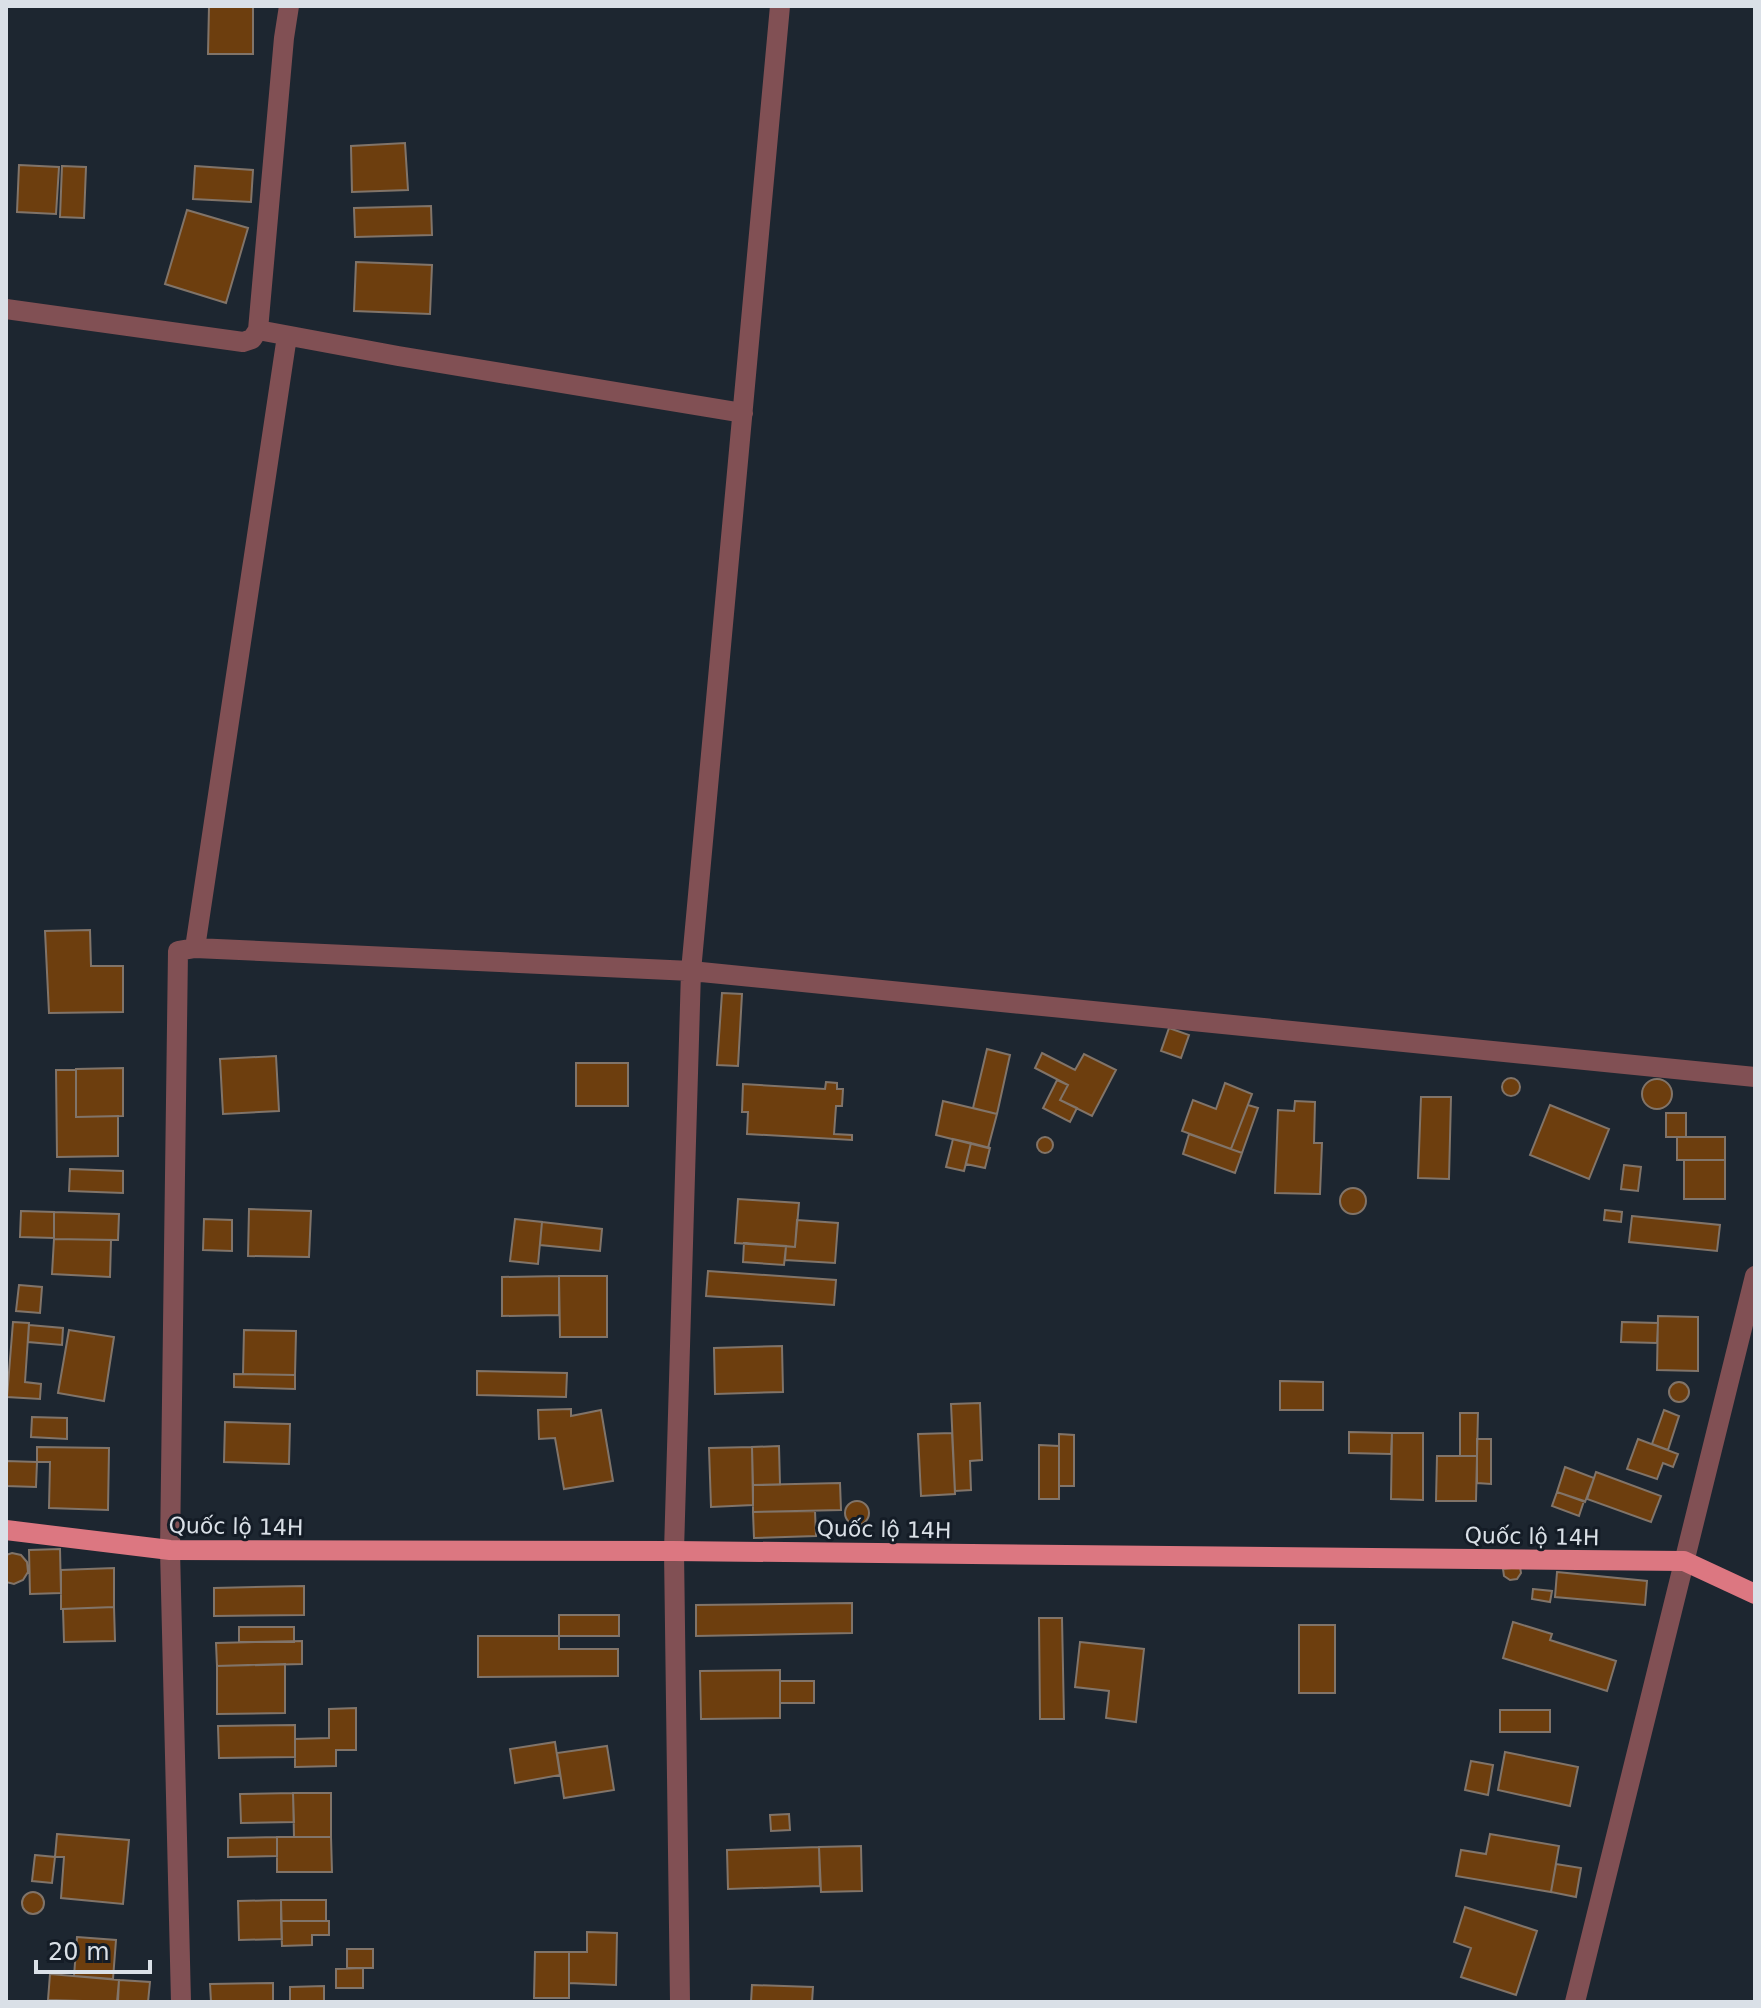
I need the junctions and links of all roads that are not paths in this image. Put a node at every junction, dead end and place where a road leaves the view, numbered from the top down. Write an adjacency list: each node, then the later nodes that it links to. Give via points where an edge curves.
1 (289, 6): 4 (street)
2 (780, 6): 6 (street)
3 (6, 309): 4 (street, via 243,342)
4 (258, 330): 5 (street)
5 (287, 336): 6 (street); 7 (street)
6 (743, 413): 8 (street)
7 (195, 948): 8 (street); 12 (street, via 178,951)
8 (691, 971): 9 (street); 13 (street)
9 (1755, 1077)
10 (1755, 1276): 14 (street)
11 (6, 1530): 12 (main road, Quốc lộ 14H)
12 (170, 1550): 13 (main road, Quốc lộ 14H); 16 (street)
13 (674, 1551): 14 (main road, Quốc lộ 14H); 17 (street)
14 (1684, 1561): 15 (main road, Quốc lộ 14H); 18 (street)
15 (1755, 1594)
16 (181, 2002)
17 (680, 2002)
18 (1575, 2002)

